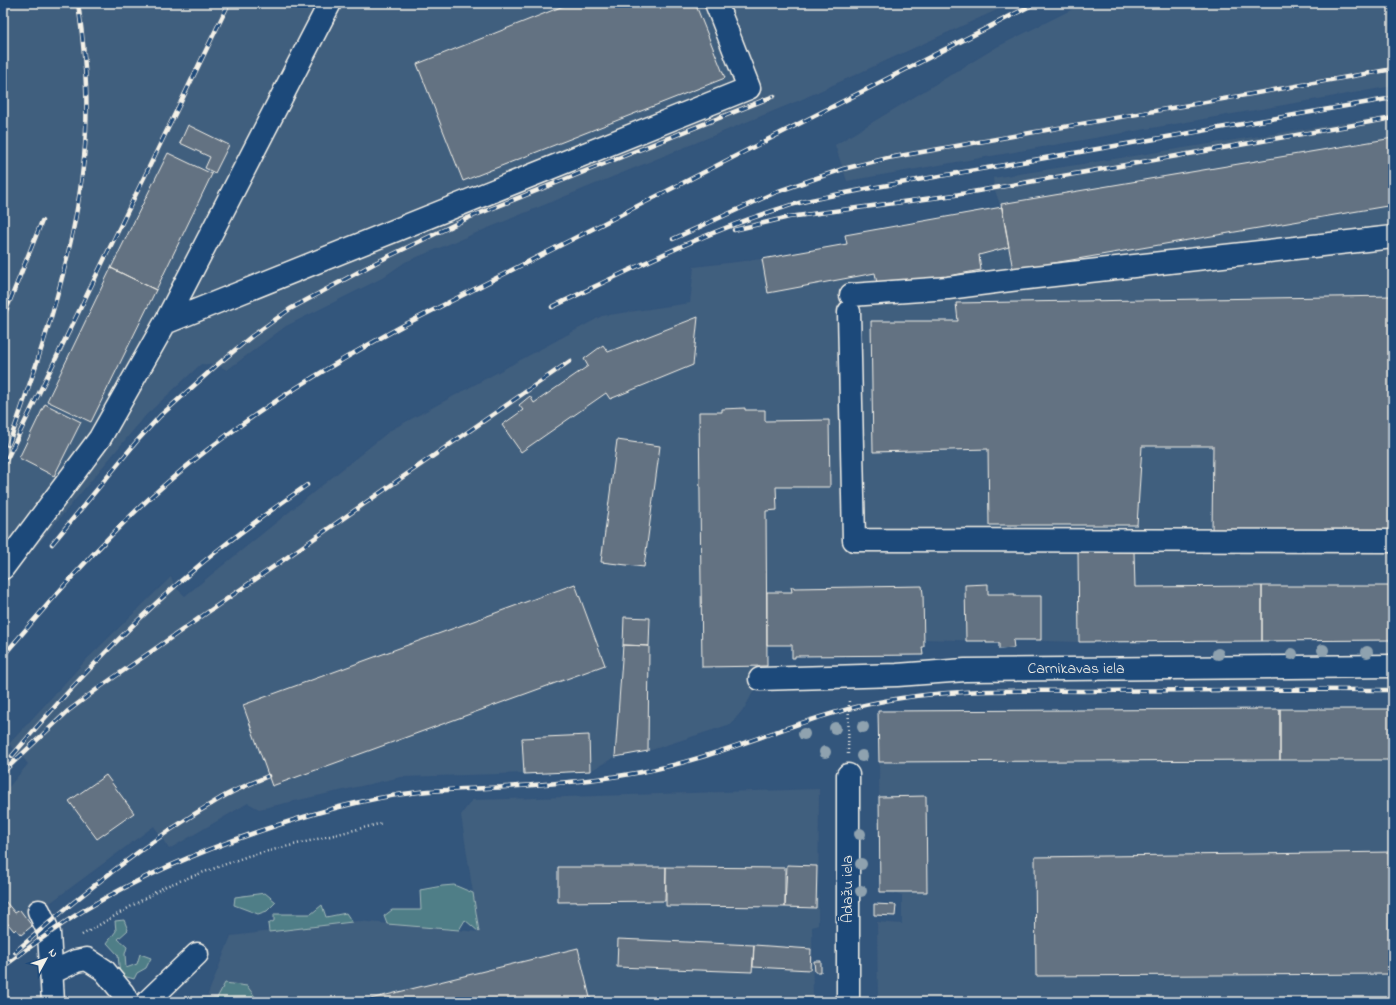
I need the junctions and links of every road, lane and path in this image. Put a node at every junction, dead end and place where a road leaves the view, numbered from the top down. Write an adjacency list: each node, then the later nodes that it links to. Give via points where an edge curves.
1 (330, 3): 4 (street)
2 (716, 3): 4 (street, via 749,88)
3 (1393, 237): 5 (street, via 1033,277 850,303 854,540)
4 (165, 323): 6 (street, via 100,438)
5 (1393, 541)
6 (3, 568)
7 (1393, 666): 8 (street, Carnikavas iela, via 965,670)
8 (849, 676): 9 (street, Carnikavas iela); 10 (path)
9 (760, 679)
10 (848, 775): 19 (street, Ādažu iela)
11 (383, 823): 13 (path, via 248,856 166,886)
12 (39, 911): 15 (street, via 49,933)
13 (80, 937)
14 (197, 954): 18 (street)
15 (51, 973): 16 (street); 17 (street, via 76,961 87,959 104,970)
16 (53, 1002)
17 (128, 1002)
18 (147, 1002)
19 (848, 1002)

